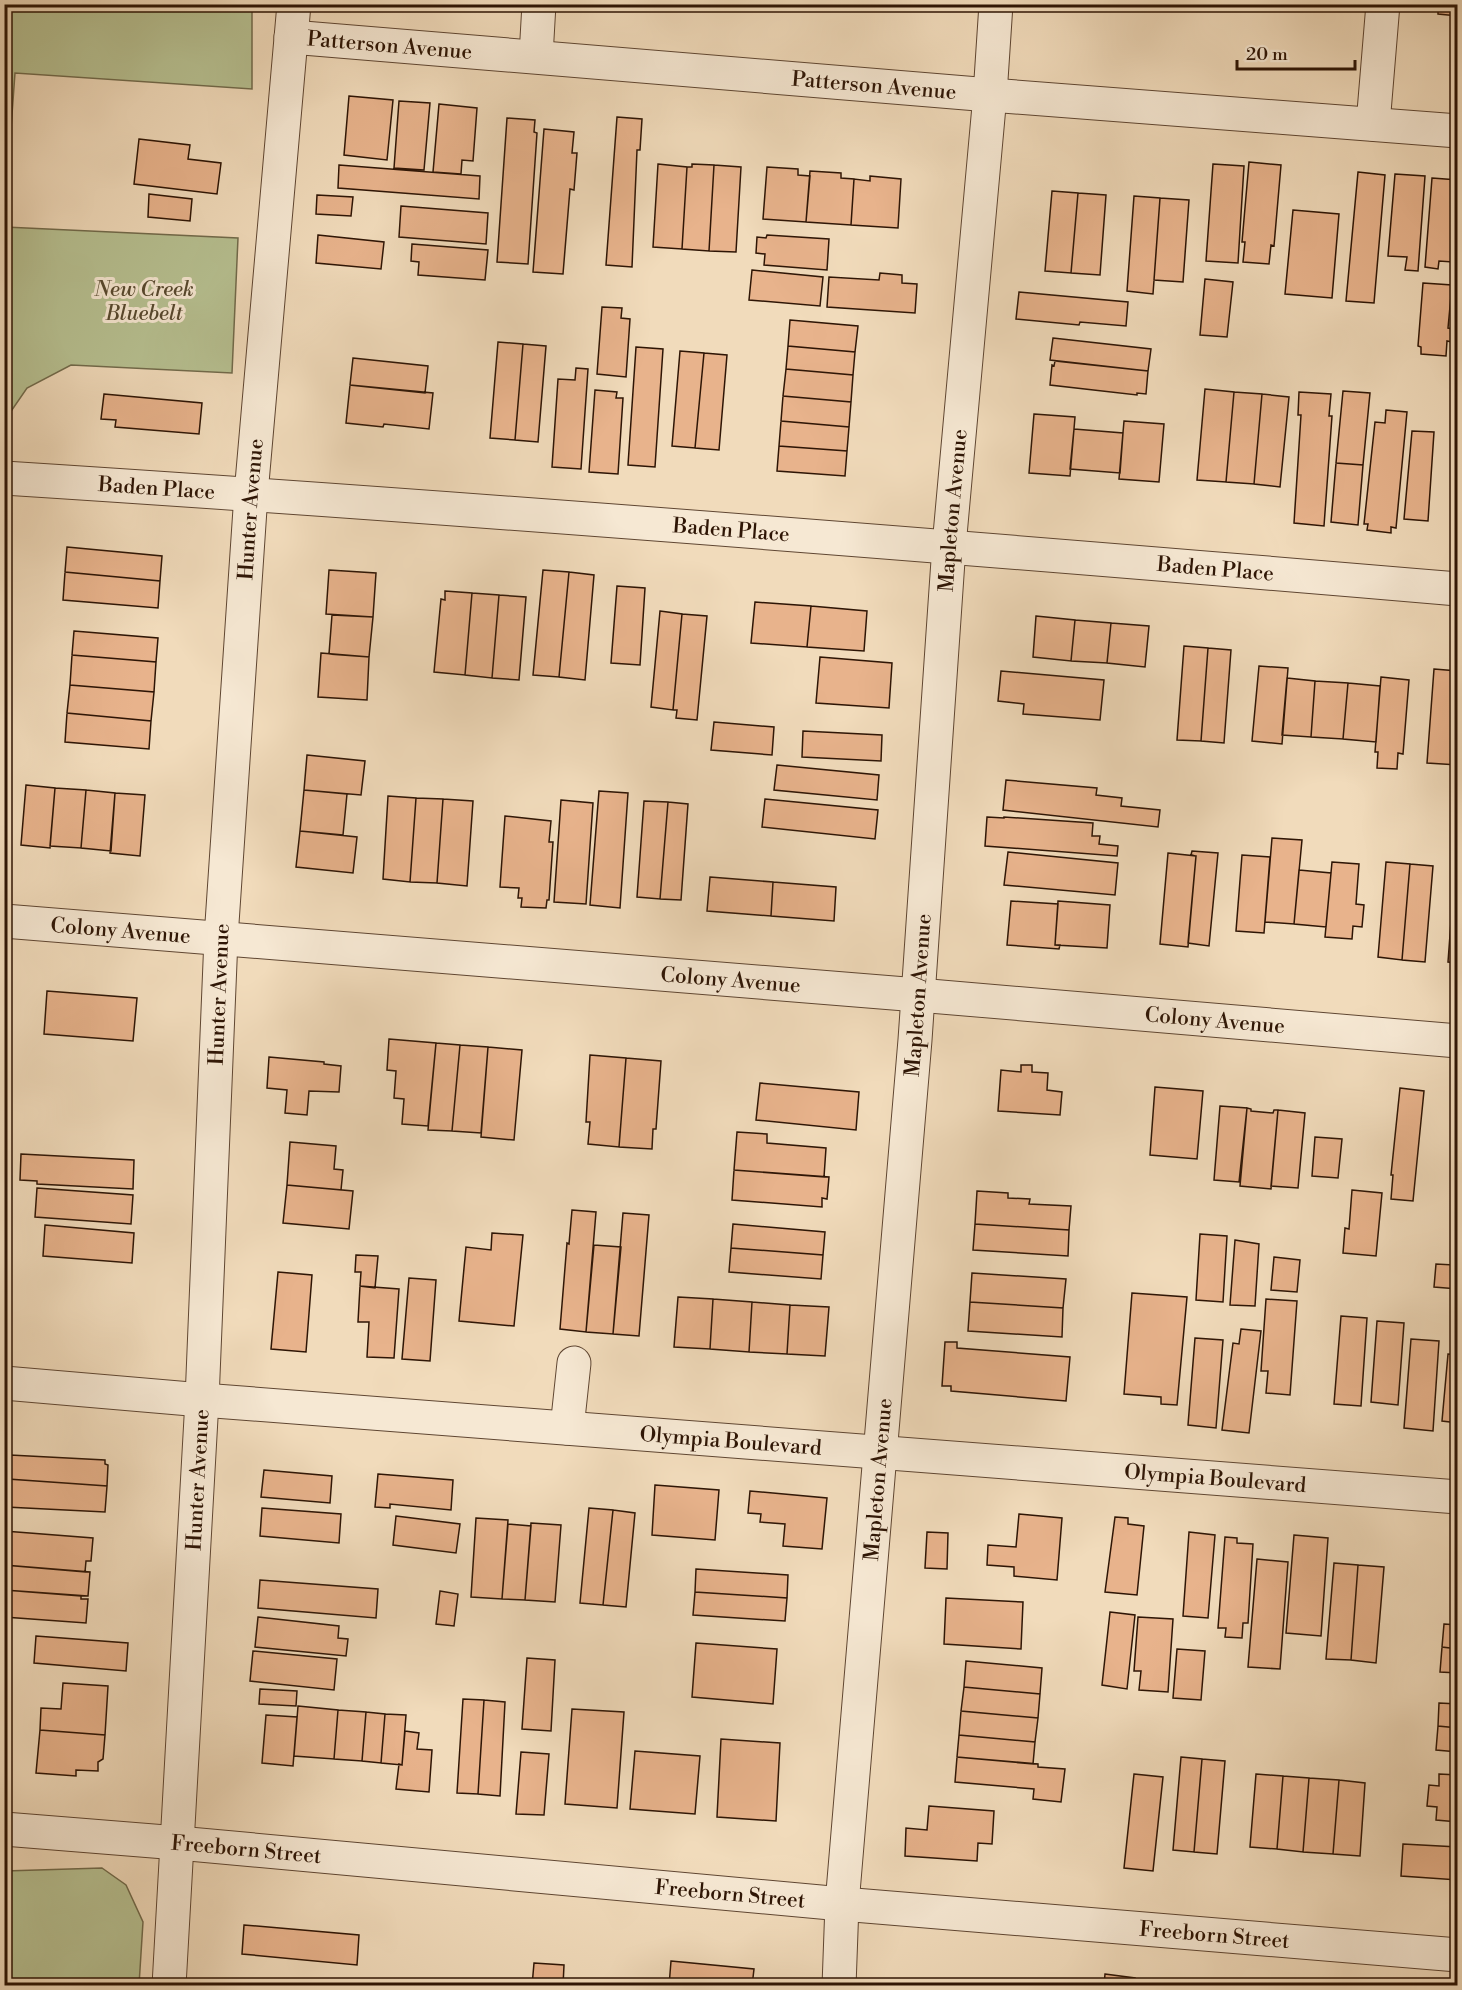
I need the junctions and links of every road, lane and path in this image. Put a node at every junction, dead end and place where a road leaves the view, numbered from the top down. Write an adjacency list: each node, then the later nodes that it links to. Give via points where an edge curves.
1 (294, 4): 5 (street, Hunter Avenue)
2 (539, 4): 6 (street)
3 (996, 4): 7 (street, Mapleton Avenue)
4 (1383, 4): 8 (street)
5 (291, 37): 6 (street, Patterson Avenue); 11 (street, Hunter Avenue)
6 (536, 56): 7 (street, Patterson Avenue)
7 (990, 95): 8 (street, Patterson Avenue); 12 (street, Mapleton Avenue)
8 (1373, 124): 9 (street, Patterson Avenue)
9 (1458, 131)
10 (4, 478): 11 (street, Baden Place)
11 (251, 494): 12 (street, Baden Place); 15 (street, Hunter Avenue)
12 (949, 546): 13 (street, Baden Place); 16 (street, Mapleton Avenue)
13 (1458, 589)
14 (4, 921): 15 (street, Colony Avenue)
15 (221, 938): 16 (street, Colony Avenue); 20 (street, Hunter Avenue)
16 (918, 994): 17 (street, Colony Avenue); 22 (street, Mapleton Avenue)
17 (1458, 1041)
18 (574, 1363): 21 (street)
19 (4, 1383): 20 (street, Olympia Boulevard)
20 (202, 1400): 21 (street, Olympia Boulevard); 25 (street, Hunter Avenue)
21 (567, 1428): 22 (street, Olympia Boulevard)
22 (880, 1453): 23 (street, Olympia Boulevard); 26 (street, Mapleton Avenue)
23 (1458, 1497)
24 (4, 1829): 25 (street, Freeborn Street)
25 (178, 1843): 26 (street, Freeborn Street); 28 (street, Hunter Avenue)
26 (842, 1904): 27 (street, Freeborn Street); 29 (street, Mapleton Avenue)
27 (1458, 1955)
28 (169, 1986)
29 (838, 1986)

